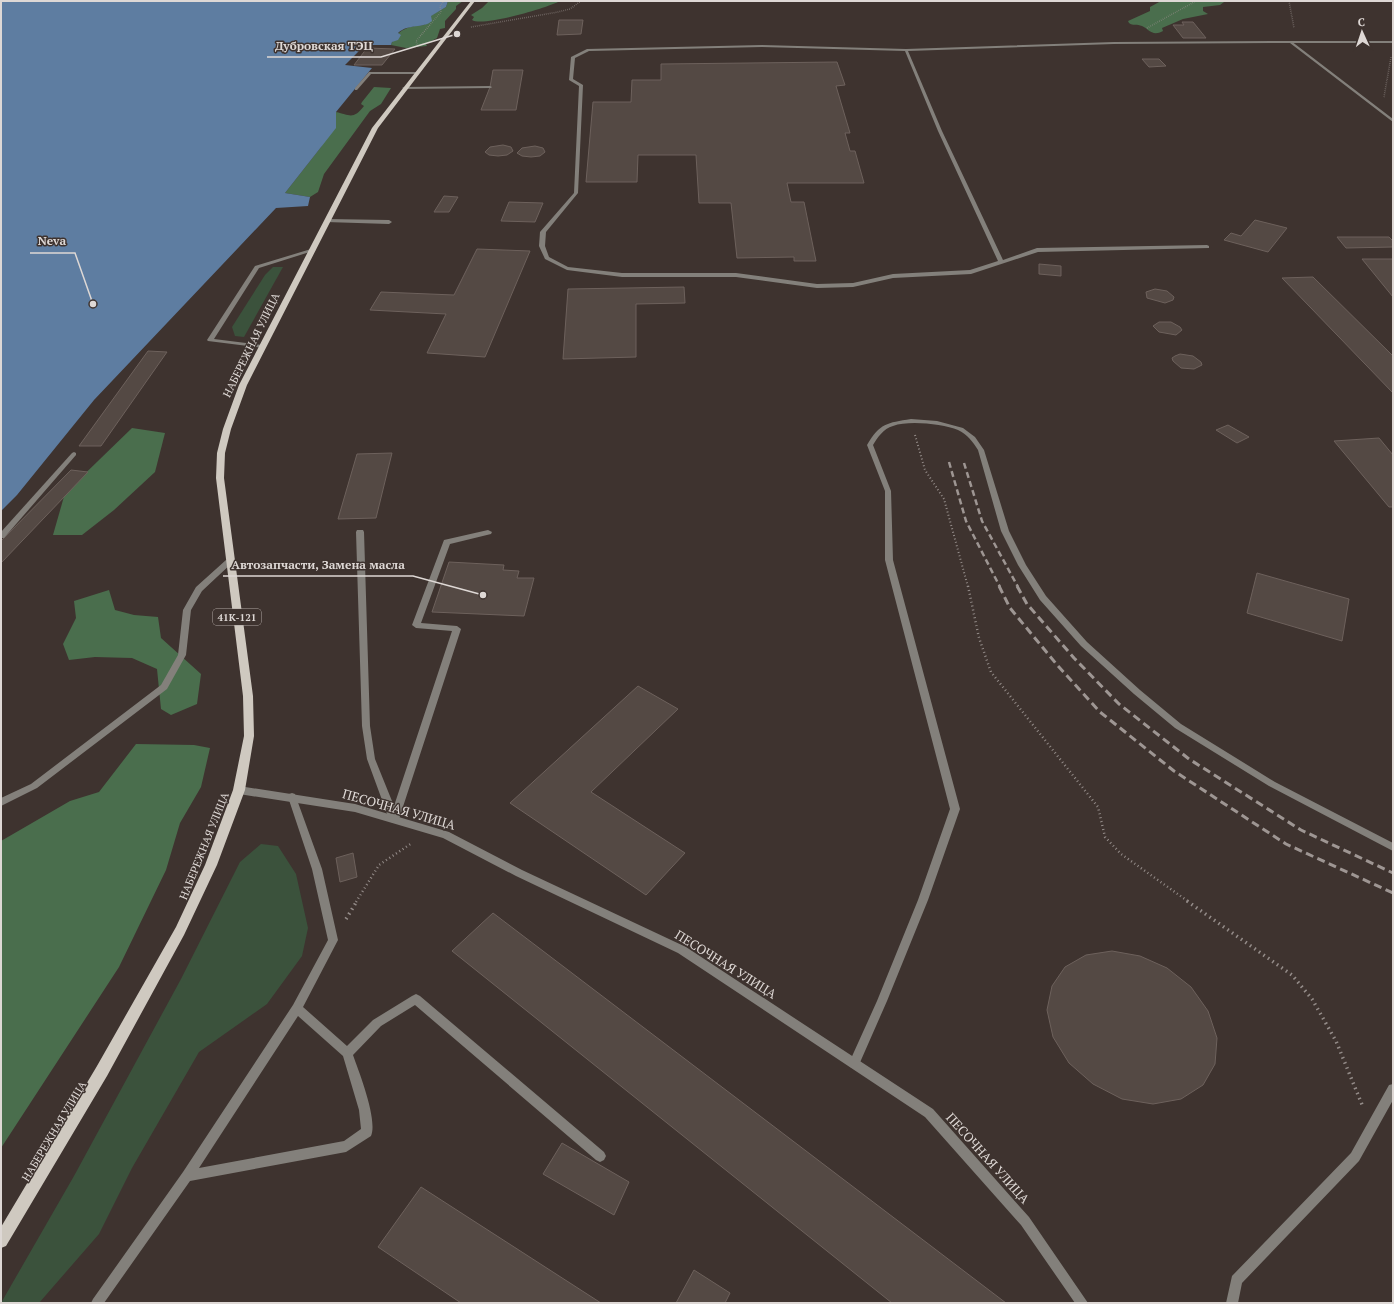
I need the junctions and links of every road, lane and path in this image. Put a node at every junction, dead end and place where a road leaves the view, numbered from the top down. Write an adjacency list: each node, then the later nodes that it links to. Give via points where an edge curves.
1 (444, 1): 11 (path, via 440,6 441,12 416,41)
2 (473, 1): 6 (main road, НАБЕРЕЖНАЯ УЛИЦА / 41К-121)
3 (582, 1): 6 (path, via 570,9 558,12 466,28)
4 (1196, 1): 7 (path)
5 (1289, 1): 9 (path)
6 (451, 28): 14 (main road, НАБЕРЕЖНАЯ УЛИЦА / 41К-121)
7 (1142, 31)
8 (1291, 42): 9 (street); 12 (street, via 1114,43); 18 (street)
9 (1298, 42): 10 (street)
10 (1393, 42)
11 (418, 46)
12 (906, 50): 24 (street, via 940,131); 24 (street, via 762,46 687,47 588,50 574,57 571,80 581,85 576,193 543,232 542,246 547,258 567,268 592,272 622,275 736,275 817,286 853,284 893,276 972,272)
13 (1393, 55): 18 (path, via 1389,58 1384,101)
14 (415, 73): 16 (main road, НАБЕРЕЖНАЯ УЛИЦА / 41К-121); 17 (street, via 370,73)
15 (490, 87): 16 (street)
16 (404, 88): 20 (main road, НАБЕРЕЖНАЯ УЛИЦА / 41К-121, via 375,128)
17 (356, 89)
18 (1377, 109): 19 (street)
19 (1393, 121)
20 (328, 221): 21 (street); 23 (main road, НАБЕРЕЖНАЯ УЛИЦА / 41К-121)
21 (389, 222)
22 (1207, 247): 24 (street, via 1037,250)
23 (314, 250): 25 (main road, НАБЕРЕЖНАЯ УЛИЦА / 41К-121); 25 (street, via 257,267 210,340)
24 (1001, 261)
25 (262, 347): 31 (main road, НАБЕРЕЖНАЯ УЛИЦА / 41К-121, via 234,408 221,453 220,478)
26 (911, 421): 37 (street, via 937,423 960,429 973,438 980,450 1005,531 1043,598 1084,644 1137,692 1178,726 1272,784); 41 (street, via 891,424 877,433 870,445 888,491 889,560 955,809 882,1001); 43 (path, via 925,470 944,499 961,557 979,638 991,672 1098,807 1105,836 1121,854 1292,975 1312,999 1336,1041)
27 (74, 454): 30 (street)
28 (360, 532): 35 (street, via 366,726 371,759)
29 (488, 532): 35 (street, via 447,542 416,625 457,629)
30 (1, 536)
31 (229, 562): 32 (main road, НАБЕРЕЖНАЯ УЛИЦА / 41К-121, via 248,696 249,736); 34 (street, via 198,589 186,610 182,655 164,687 34,786)
32 (239, 790): 33 (street, ПЕСОЧНАЯ УЛИЦА); 46 (main road, НАБЕРЕЖНАЯ УЛИЦА / 41К-121, via 211,865 180,931 102,1072)
33 (292, 797): 35 (street, ПЕСОЧНАЯ УЛИЦА, via 355,808); 38 (street, via 316,869)
34 (1, 802)
35 (394, 820): 36 (street, ПЕСОЧНАЯ УЛИЦА)
36 (431, 830): 38 (path, via 379,865); 41 (street, ПЕСОЧНАЯ УЛИЦА, via 682,950)
37 (1393, 847)
38 (333, 940): 39 (street)
39 (297, 1008): 40 (street); 45 (street)
40 (348, 1053): 44 (street, via 377,1023 416,999); 45 (street, via 365,1110 367,1132 346,1146)
41 (854, 1063): 48 (street, ПЕСОЧНАЯ УЛИЦА, via 929,1113 1025,1221)
42 (1393, 1089): 43 (street)
43 (1372, 1127): 49 (street, via 1355,1156 1236,1280)
44 (600, 1156)
45 (187, 1176): 47 (street)
46 (1, 1241)
47 (97, 1303)
48 (1082, 1303)
49 (1232, 1303)

